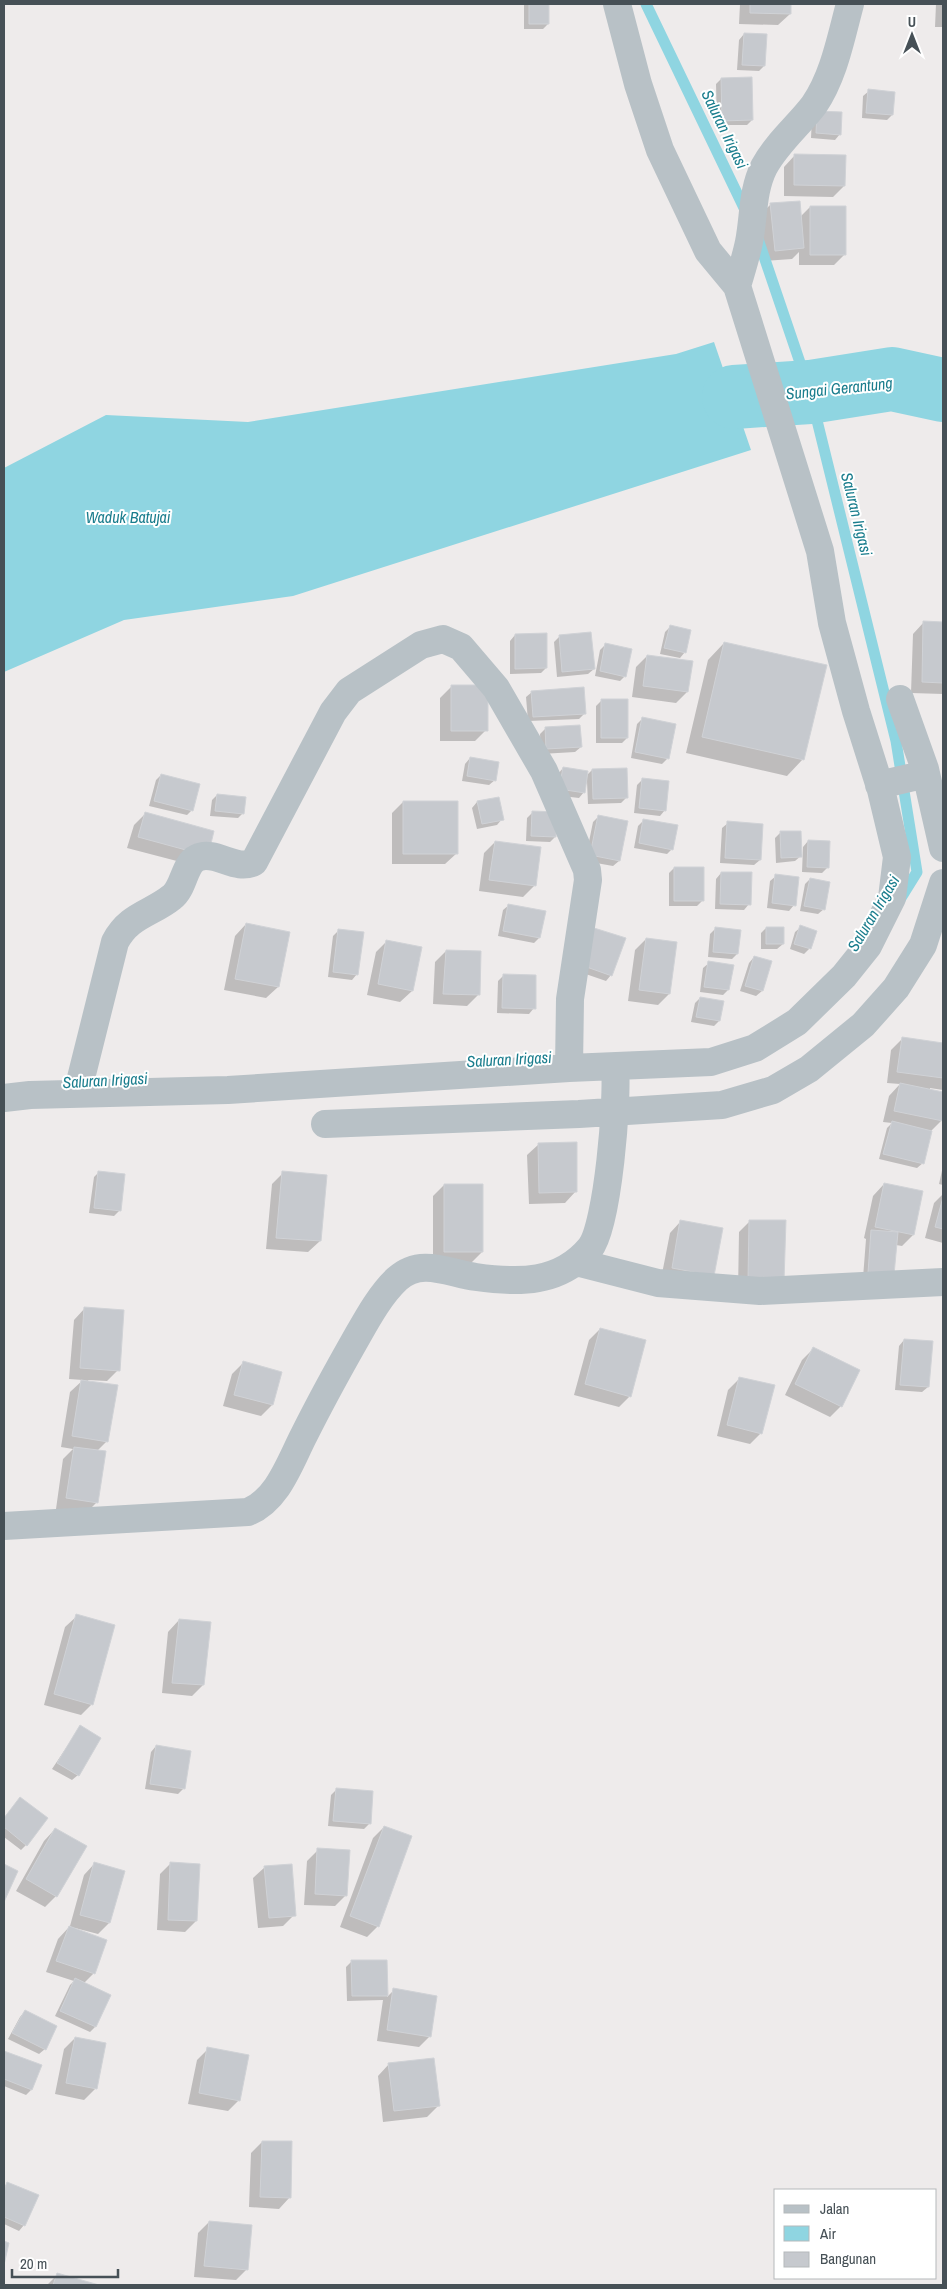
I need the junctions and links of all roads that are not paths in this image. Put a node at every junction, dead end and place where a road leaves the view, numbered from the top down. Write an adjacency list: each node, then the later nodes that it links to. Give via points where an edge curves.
1 (617, 4): 3 (street, via 660,150 708,251)
2 (850, 4): 3 (street, via 833,64 820,95 767,163 753,202)
3 (739, 295): 6 (street, via 820,551 835,632 856,711)
4 (900, 699): 5 (street)
5 (921, 775): 6 (street); 7 (street)
6 (884, 784): 10 (street, via 897,857 892,898 868,946 844,976 797,1022 755,1048 711,1062)
7 (943, 848)
8 (943, 882): 13 (street, via 923,945 896,988 863,1025 809,1069 773,1090 722,1105)
9 (569, 1068): 10 (street); 11 (street, via 228,1090); 11 (street, via 570,999 587,870 544,771 496,688 461,646 443,640 421,645 349,691 333,712 254,862 244,865 197,858 173,897 126,924 116,942)
10 (616, 1070): 13 (street)
11 (77, 1094): 12 (street)
12 (4, 1098)
13 (616, 1107): 14 (street); 15 (street, via 603,1212 591,1247)
14 (325, 1124)
15 (576, 1262): 16 (street, via 658,1282 760,1291); 17 (street, via 559,1274 531,1280 475,1277 435,1267 417,1269 396,1280 366,1321 279,1484 255,1509 248,1512)
16 (943, 1282)
17 (4, 1526)

